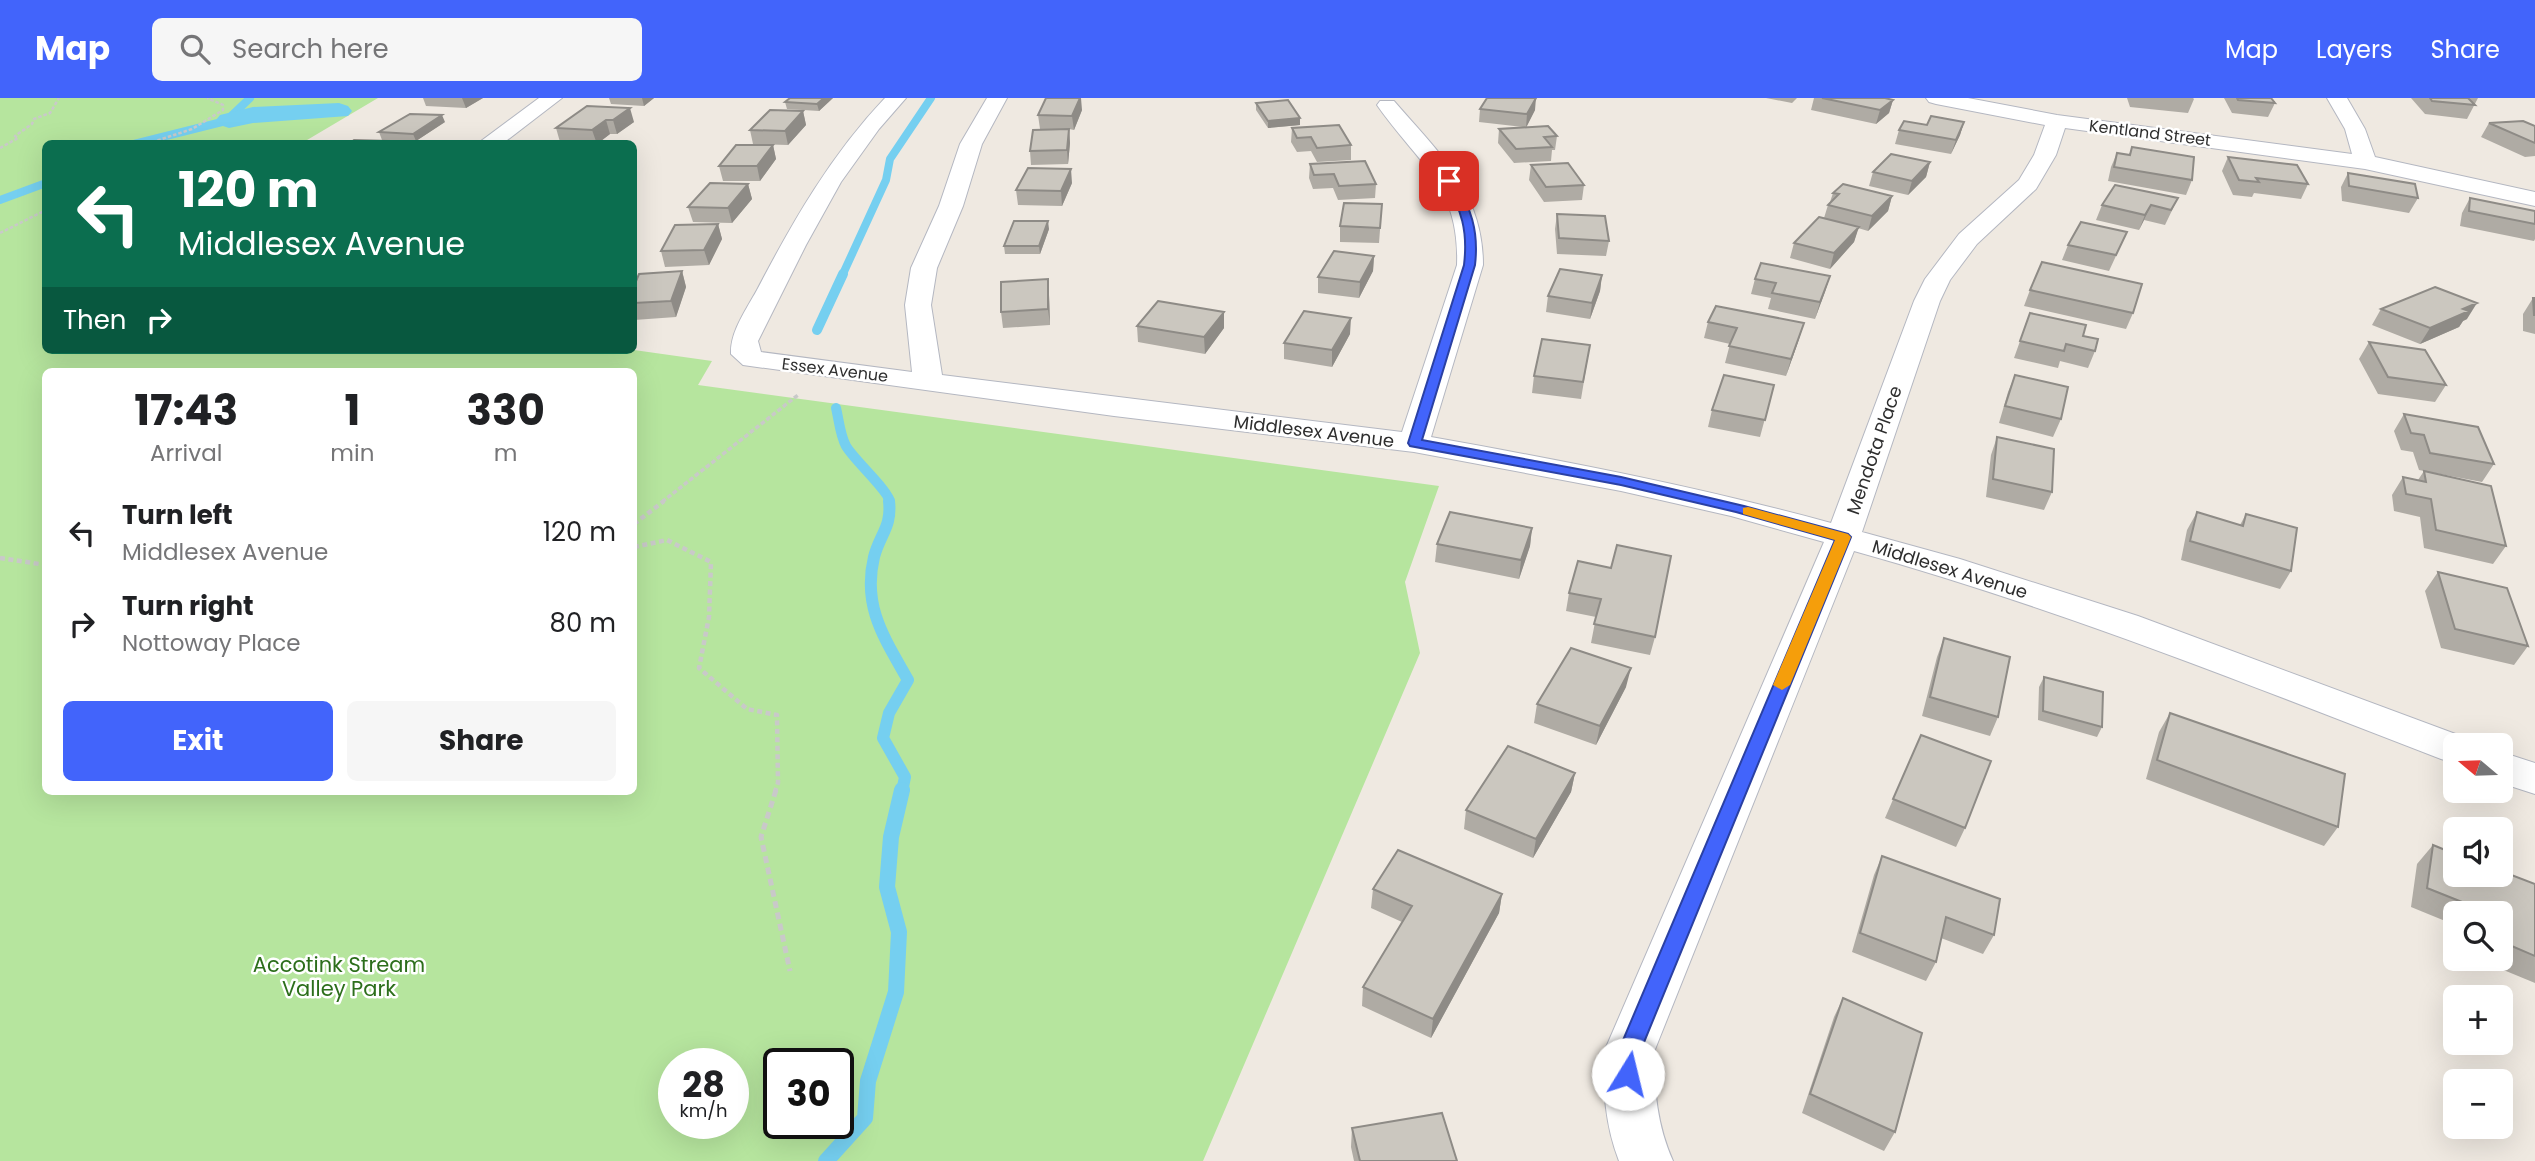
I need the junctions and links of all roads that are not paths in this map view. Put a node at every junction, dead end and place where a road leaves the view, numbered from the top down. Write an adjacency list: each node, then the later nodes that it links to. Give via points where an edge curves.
1 (552, 98): 8 (street)
2 (895, 98): 11 (street, Essex Avenue, via 848,154 808,216 744,341 745,354 753,359)
3 (997, 98): 11 (street, via 971,144 924,268 918,305)
4 (1936, 98): 7 (street, Kentland Street)
5 (2337, 98): 9 (street, via 2355,129)
6 (1387, 105): 12 (street, via 1462,202 1472,243 1470,265)
7 (2057, 121): 9 (street, Kentland Street); 13 (street, Mendota Place, via 2028,184 1968,239 1938,279)
8 (493, 140)
9 (2365, 162): 10 (street, Kentland Street)
10 (2535, 199)
11 (928, 382): 12 (street, Middlesex Avenue)
12 (1414, 443): 13 (street, Middlesex Avenue, via 1621,481)
13 (1843, 537): 14 (street, Middlesex Avenue, via 2125,624); 17 (street, Mendota Place, via 1629,1052 1628,1097)
14 (2443, 744)
15 (2513, 771): 16 (street)
16 (2535, 779)
17 (1646, 1161)

